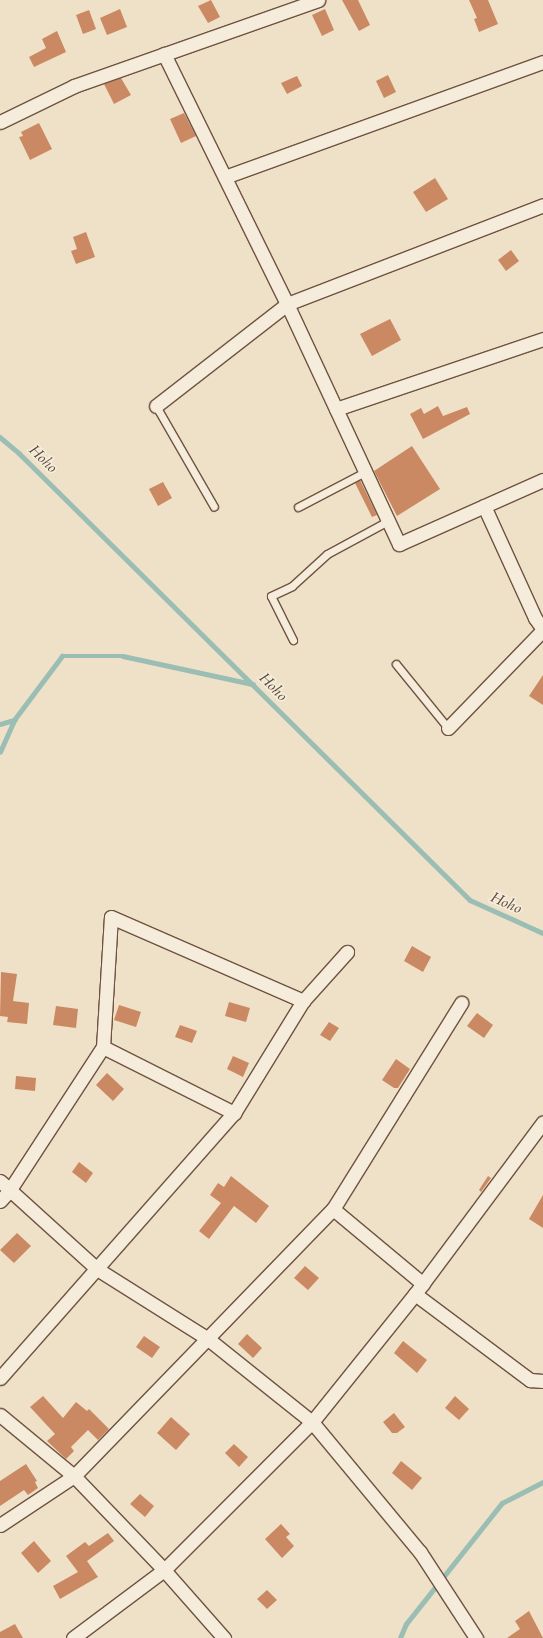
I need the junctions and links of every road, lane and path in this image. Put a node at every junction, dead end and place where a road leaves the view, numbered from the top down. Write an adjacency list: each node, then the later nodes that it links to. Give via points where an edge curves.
1 (318, 0): 2 (street)
2 (164, 54): 4 (street, via 74,86); 5 (street)
3 (543, 62): 5 (street)
4 (0, 122)
5 (225, 177): 7 (street)
6 (543, 205): 7 (street)
7 (287, 304): 9 (street); 10 (street)
8 (543, 339): 10 (street)
9 (156, 406): 14 (lane)
10 (336, 409): 11 (street)
11 (365, 472): 15 (lane); 16 (street)
12 (543, 480): 13 (street)
13 (484, 506): 16 (street, via 399,544); 17 (street, via 535,618)
14 (214, 507)
15 (298, 507)
16 (388, 521): 18 (lane, via 327,554 292,586 271,596)
17 (543, 630): 20 (street)
18 (293, 640)
19 (396, 664): 20 (lane)
20 (448, 728)
21 (347, 952): 22 (street)
22 (303, 1001): 24 (street, via 110,917); 25 (street)
23 (461, 1003): 30 (street)
24 (104, 1047): 25 (street); 28 (street)
25 (234, 1113): 31 (street)
26 (543, 1122): 32 (street)
27 (0, 1181): 28 (street)
28 (9, 1191): 29 (street); 31 (street)
29 (0, 1202)
30 (333, 1208): 32 (street); 33 (street)
31 (97, 1268): 33 (street); 34 (street)
32 (419, 1289): 35 (street, via 530,1380); 37 (street)
33 (208, 1339): 37 (street); 38 (street)
34 (0, 1378)
35 (543, 1381)
36 (0, 1415): 38 (street)
37 (312, 1422): 40 (street); 43 (street, via 420,1552)
38 (74, 1476): 39 (street); 40 (street)
39 (0, 1525)
40 (164, 1570): 41 (street); 42 (street)
41 (73, 1638)
42 (224, 1638)
43 (476, 1638)

